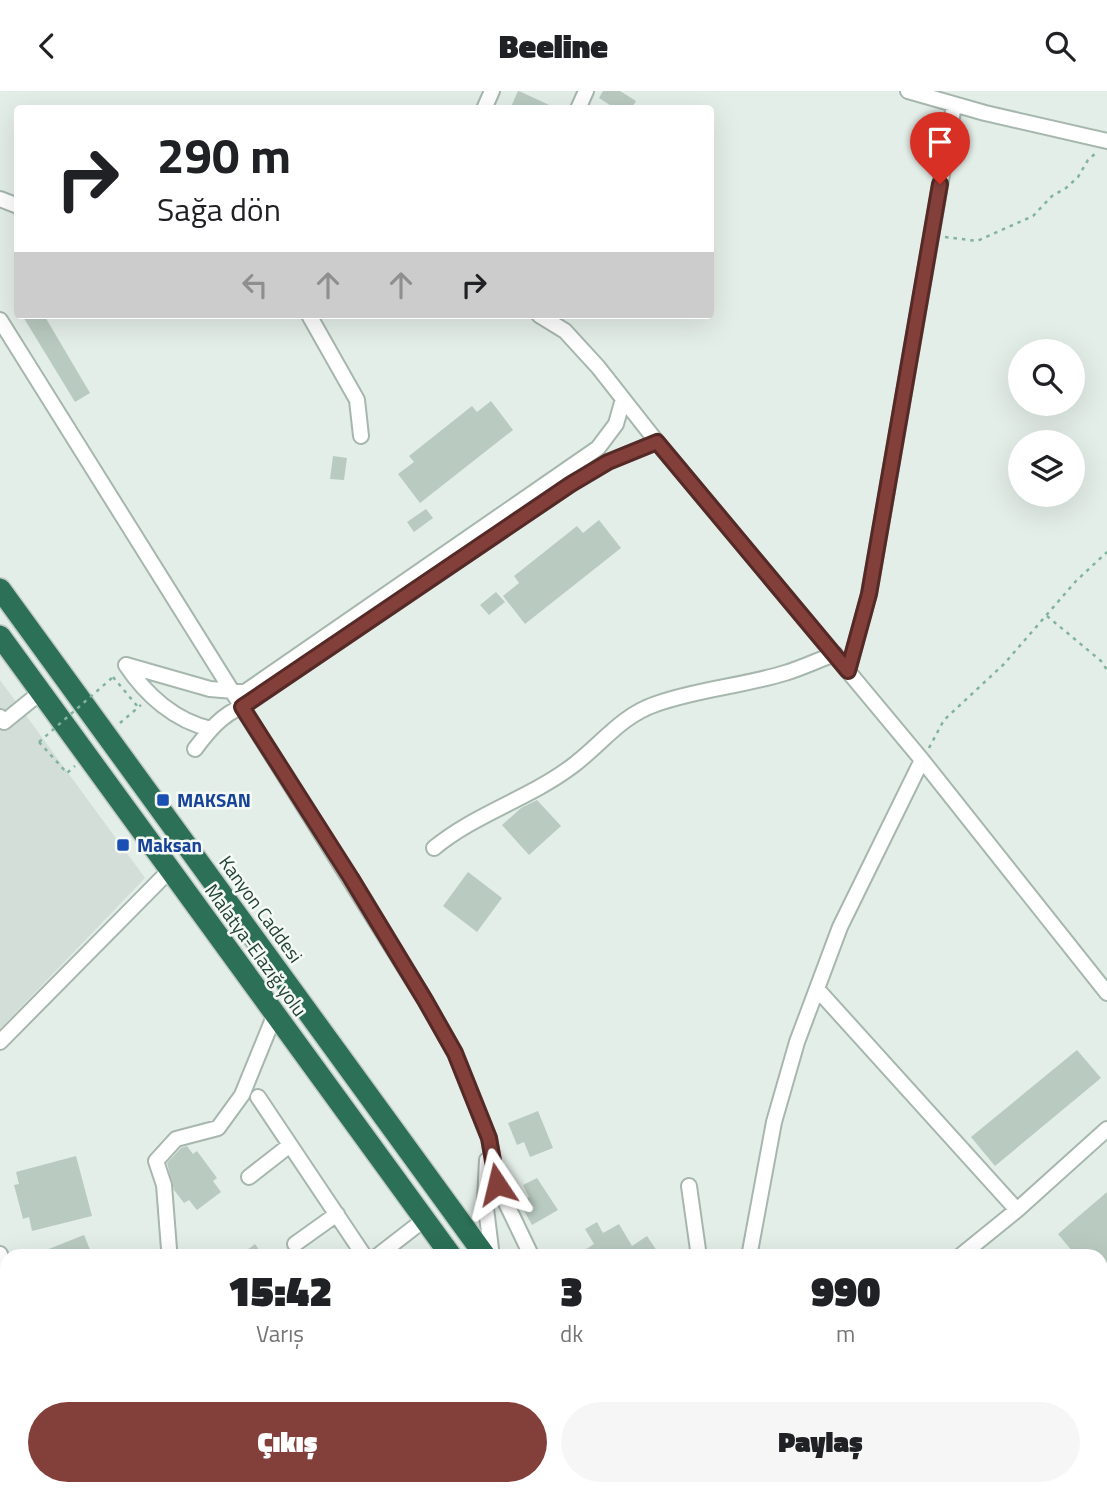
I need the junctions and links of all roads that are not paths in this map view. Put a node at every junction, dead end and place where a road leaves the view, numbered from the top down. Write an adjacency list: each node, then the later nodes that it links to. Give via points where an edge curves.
1 (908, 91): 2 (street)
2 (954, 105): 3 (street); 13 (street, via 869,594)
3 (1107, 141)
4 (311, 319): 8 (street, via 357,400)
5 (546, 319): 7 (street, via 565,331)
6 (0, 320): 14 (street)
7 (623, 399): 9 (street); 14 (street, via 616,424 598,448 245,692)
8 (361, 436)
9 (657, 442): 12 (street); 16 (street, via 608,462 571,484)
10 (0, 589): 41 (highway, Kanyon Caddesi)
11 (0, 636): 15 (highway, Malatya-Elazığ yolu)
12 (835, 654): 13 (street); 21 (street, via 784,673 640,710 570,768 460,827)
13 (848, 671): 20 (street)
14 (232, 691): 16 (street); 18 (street, via 126,665 151,696 184,720)
15 (41, 692): 17 (street, via 4,722); 22 (highway, Malatya-Elazığ yolu)
16 (242, 707): 18 (street); 29 (street, via 425,1000 455,1053)
17 (0, 717)
18 (211, 729): 19 (street)
19 (195, 749)
20 (922, 760): 23 (street, via 840,927); 24 (street)
21 (433, 848)
22 (170, 870): 25 (highway, Malatya-Elazığ yolu); 26 (street)
23 (817, 989): 33 (street); 45 (street, via 774,1122)
24 (1107, 993)
25 (275, 1014): 35 (highway, Malatya-Elazığ yolu); 37 (street, via 242,1095 218,1128 176,1139 156,1161 164,1185)
26 (0, 1042)
27 (258, 1097): 30 (street)
28 (1107, 1129): 33 (street)
29 (489, 1138): 42 (street, via 485,1200); 43 (street, via 497,1184)
30 (290, 1145): 31 (street); 34 (street)
31 (249, 1177)
32 (689, 1186): 44 (street)
33 (1017, 1210): 46 (street)
34 (337, 1215): 36 (street); 38 (street)
35 (425, 1219): 39 (street); 40 (highway, Malatya-Elazığ yolu)
36 (295, 1244)
37 (169, 1249)
38 (360, 1249)
39 (386, 1249)
40 (446, 1249)
41 (480, 1249)
42 (491, 1249)
43 (528, 1249)
44 (698, 1249)
45 (750, 1249)
46 (969, 1249)

